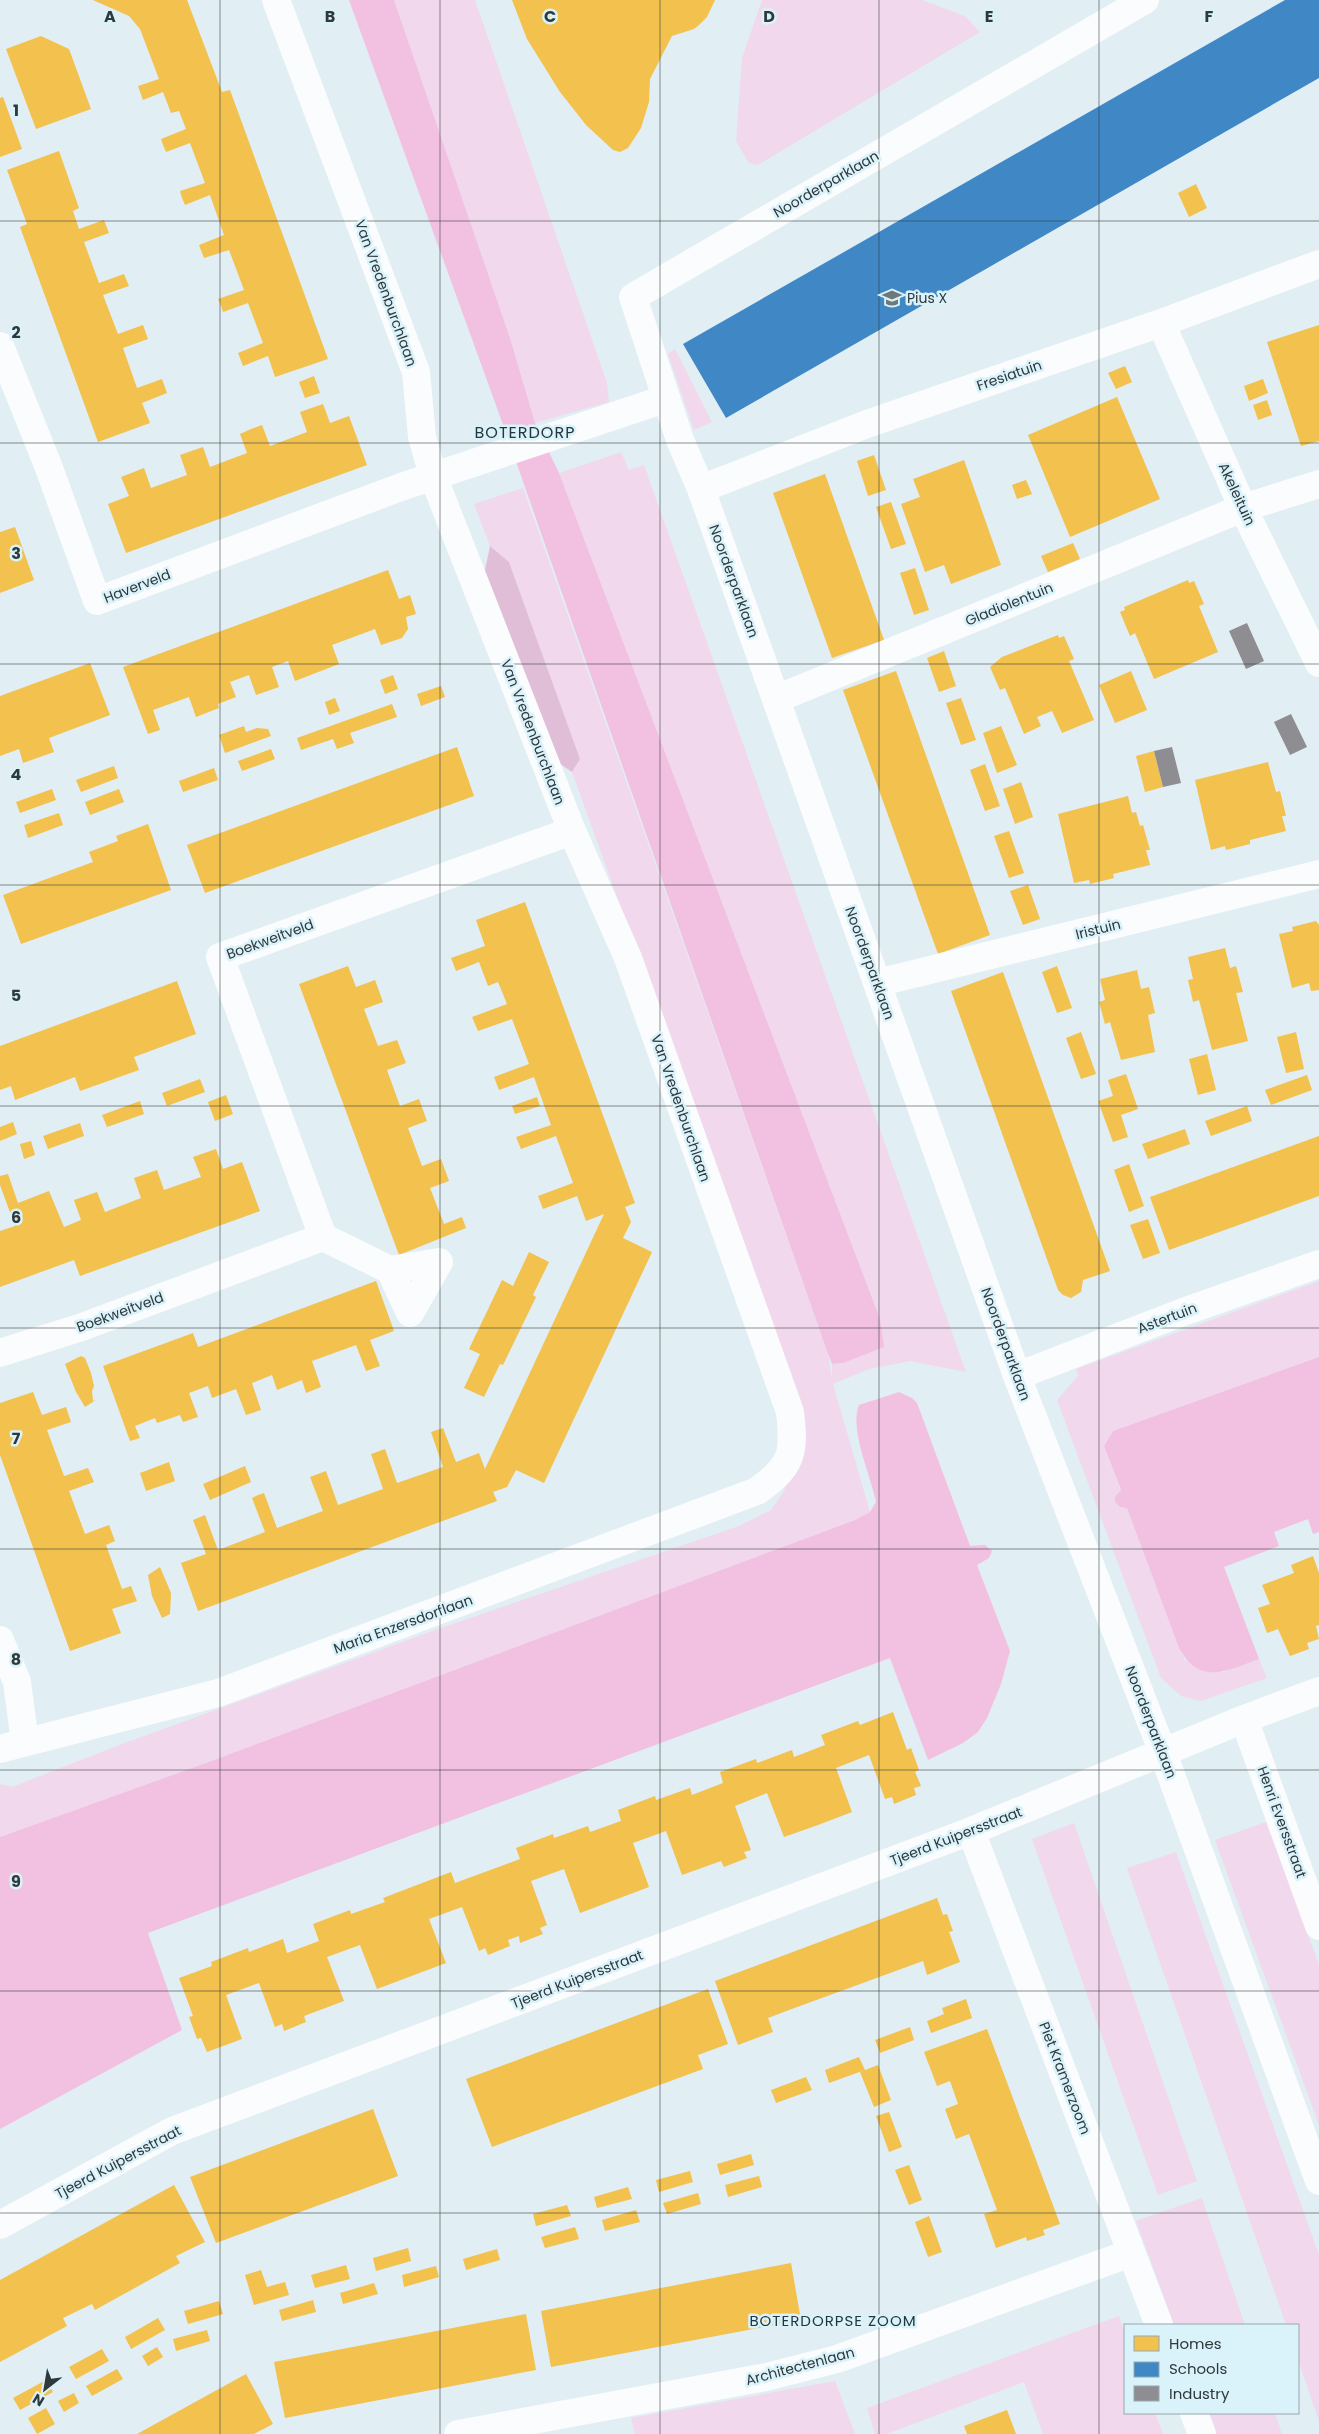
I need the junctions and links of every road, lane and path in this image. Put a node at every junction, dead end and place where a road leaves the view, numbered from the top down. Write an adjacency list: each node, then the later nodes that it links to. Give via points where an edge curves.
1 (276, 0): 7 (street, Van Vredenburchlaan, via 416,372 422,438)
2 (1145, 0): 6 (street, Noorderparklaan, via 633,297)
3 (1319, 264): 4 (street, Fresiatuin)
4 (1161, 323): 9 (street, Fresiatuin, via 867,424); 10 (street, Akeleituin)
5 (0, 346): 7 (street, Haverveld, via 97,601)
6 (665, 399): 7 (street); 9 (street, Noorderparklaan)
7 (433, 476): 13 (street, Van Vredenburchlaan)
8 (1319, 484): 10 (street, Gladiolentuin)
9 (701, 489): 12 (street, Noorderparklaan)
10 (1243, 508): 11 (street, Akeleituin); 12 (street, Gladiolentuin)
11 (1319, 663)
12 (776, 699): 15 (street, Noorderparklaan)
13 (572, 831): 16 (street, Boekweitveld, via 220,957); 21 (street, Van Vredenburchlaan, via 628,958 790,1412 793,1435)
14 (1319, 874): 15 (street, Iristuin)
15 (877, 983): 20 (street, Noorderparklaan)
16 (323, 1237): 18 (street); 19 (street, Boekweitveld, via 82,1327)
17 (1319, 1264): 20 (street, Astertuin)
18 (390, 1270)
19 (0, 1353)
20 (1017, 1376): 26 (street, Noorderparklaan)
21 (789, 1462): 25 (street, Maria Enzersdorflaan, via 777,1477 757,1491 227,1690)
22 (0, 1640): 25 (street, via 16,1682)
23 (1319, 1691): 24 (street, Tjeerd Kuipersstraat)
24 (1244, 1719): 26 (street, Tjeerd Kuipersstraat); 28 (street, Henri Eversstraat)
25 (13, 1746)
26 (1163, 1753): 27 (street, Tjeerd Kuipersstraat); 29 (street, Noorderparklaan)
27 (971, 1831): 30 (street, Tjeerd Kuipersstraat, via 172,2131); 31 (street, Piet Kramerzoom)
28 (1319, 1926)
29 (1319, 2181)
30 (0, 2225)
31 (1131, 2253): 32 (street, Piet Kramerzoom); 34 (street, Architectenlaan, via 837,2359 766,2377)
32 (1159, 2324)
33 (1194, 2414): 35 (street)
34 (458, 2434)
35 (1202, 2434)

